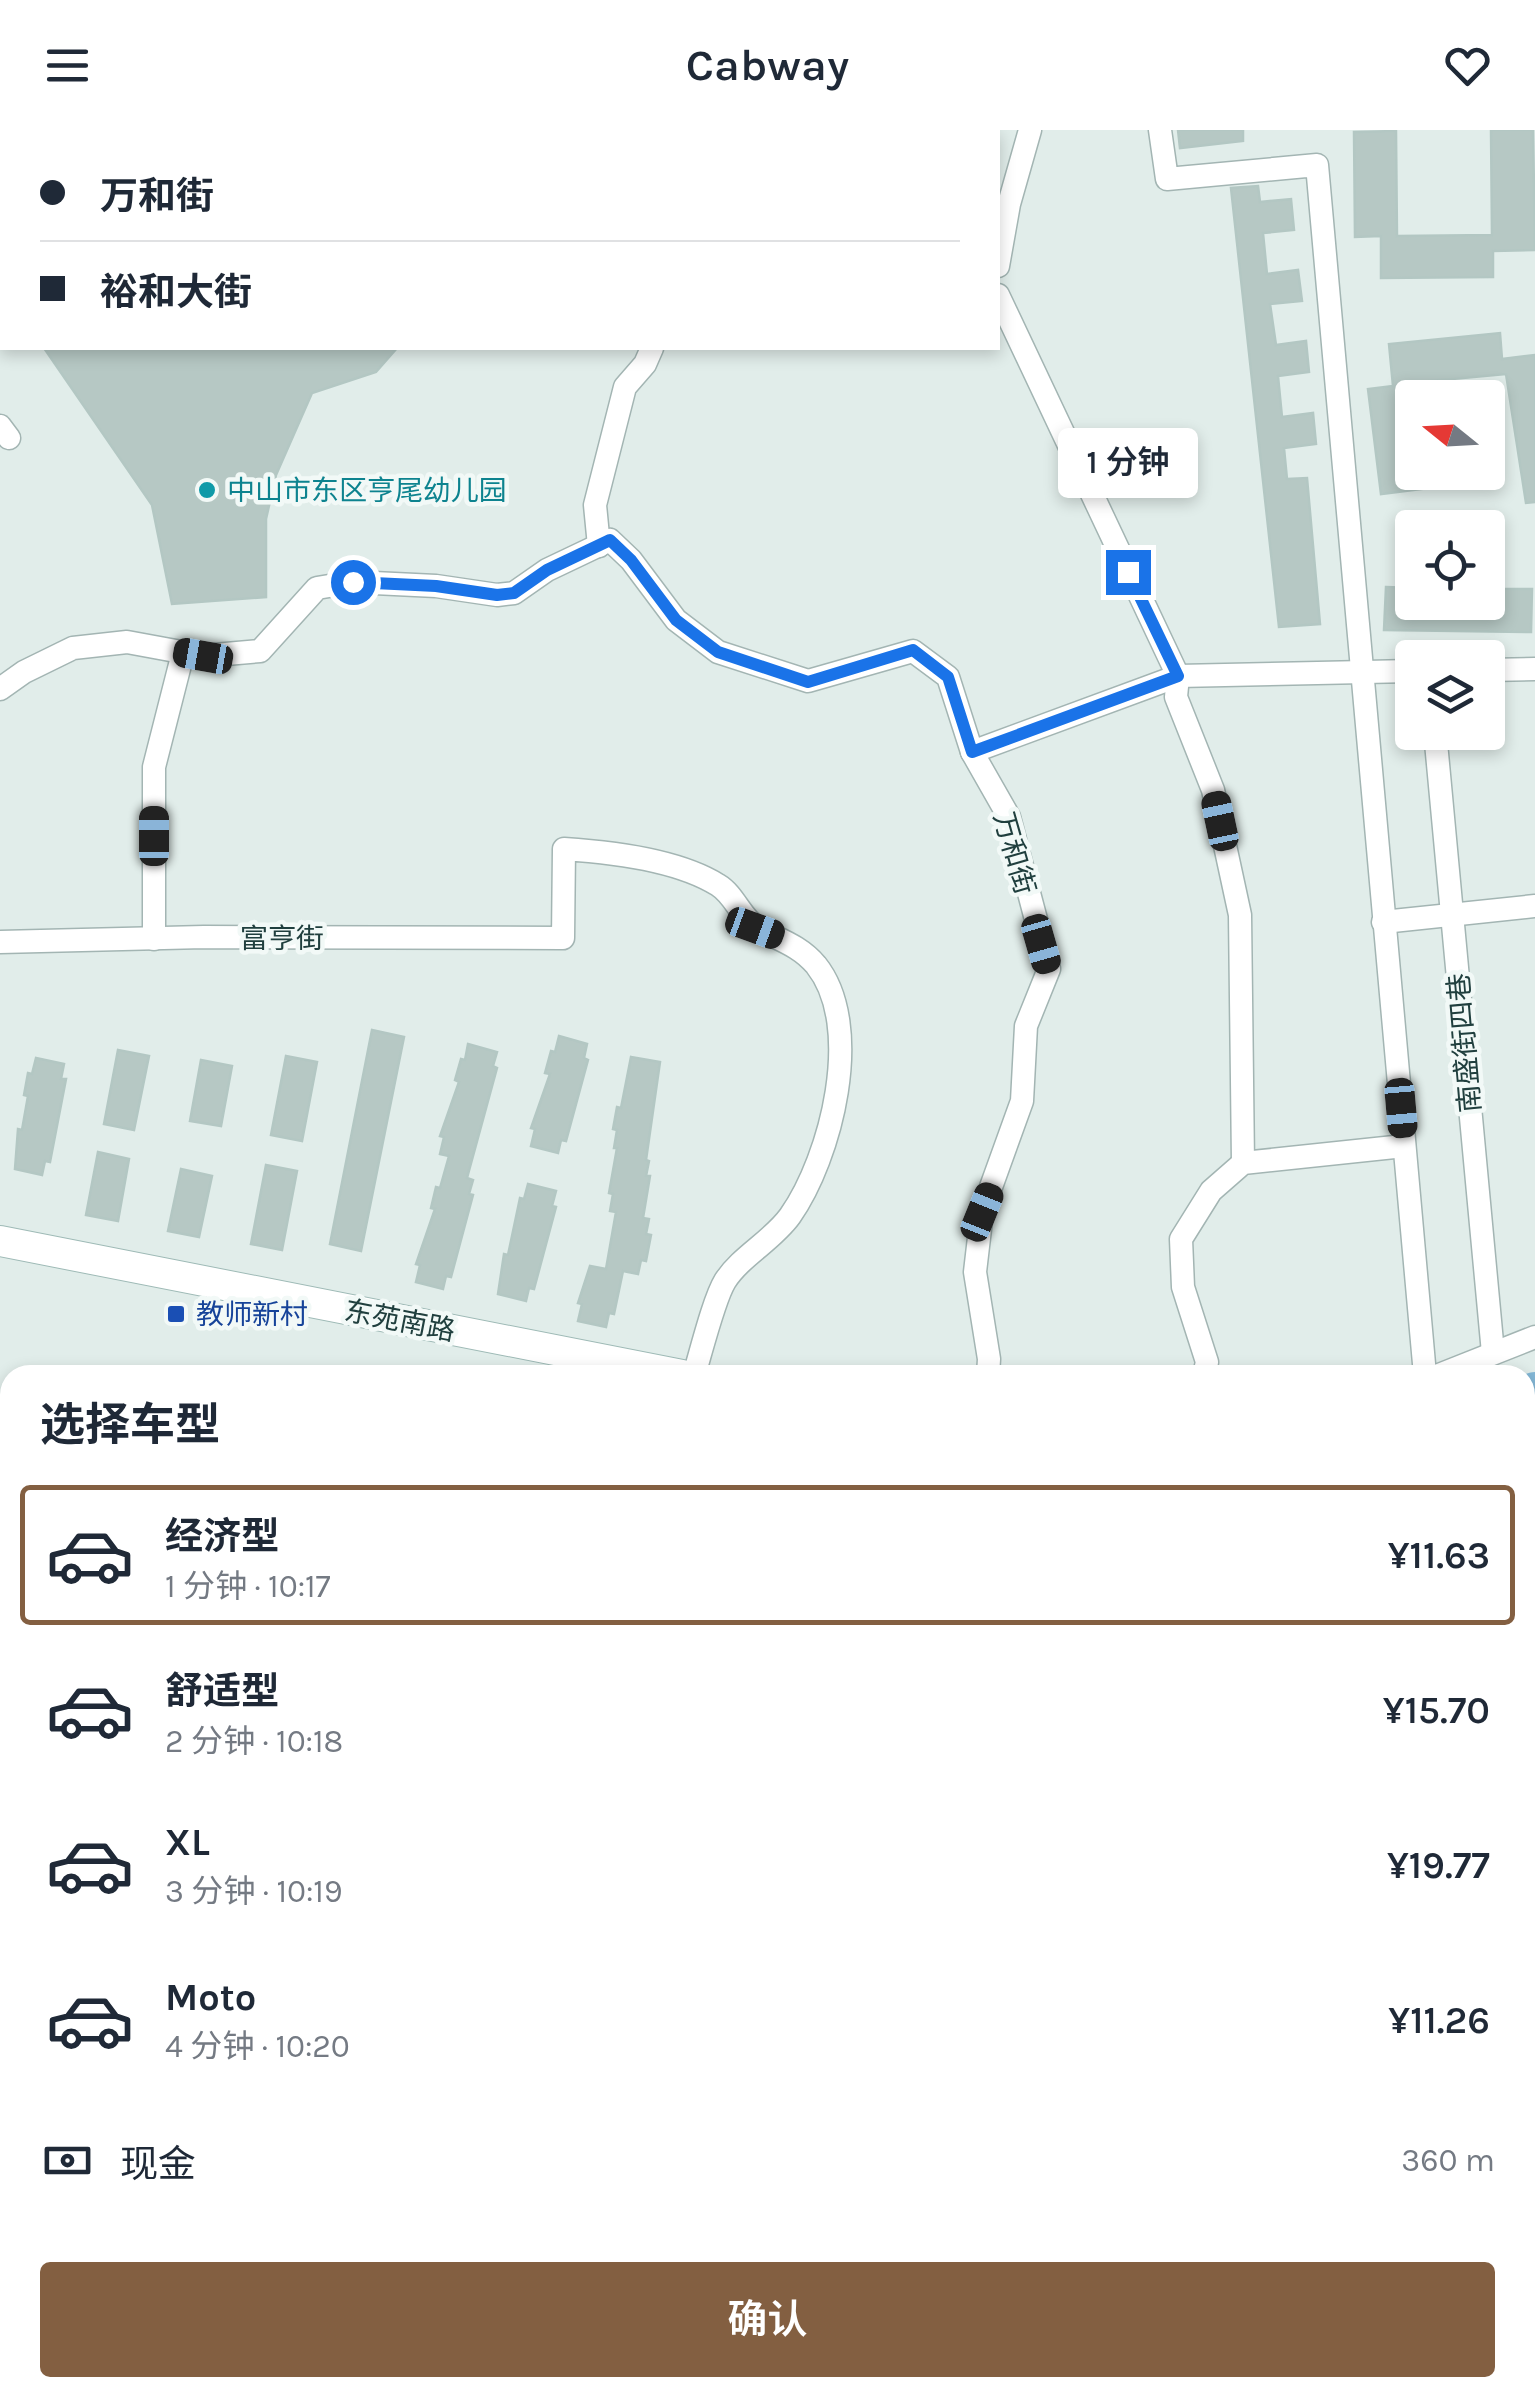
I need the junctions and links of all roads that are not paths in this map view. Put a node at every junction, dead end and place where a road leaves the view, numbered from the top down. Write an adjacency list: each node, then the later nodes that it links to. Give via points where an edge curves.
1 (1030, 130): 3 (street)
2 (1160, 130): 10 (street, via 1167,180 1317,165)
3 (1000, 255)
4 (1000, 300): 12 (street)
5 (651, 350): 6 (street, via 625,387 595,505)
6 (599, 546): 7 (street, via 514,593 353,582 317,588 260,651); 15 (street, 万和街, via 610,540 676,620 718,652 808,682 913,650 948,677)
7 (183, 653): 13 (street, via 128,642 73,648); 19 (street, via 154,767)
8 (1535, 669): 9 (street)
9 (1505, 670)
10 (1360, 672): 11 (street); 12 (street); 18 (street)
11 (1395, 672)
12 (1178, 676): 15 (street); 22 (street, via 1176,697 1213,790 1240,915)
13 (0, 688)
14 (1437, 750): 17 (street, 南盛街四巷)
15 (972, 752): 30 (street, 万和街, via 1009,817 1048,969 1026,1026 1022,1101 982,1212 976,1272)
16 (1535, 906): 17 (street)
17 (1452, 914): 18 (street); 26 (street, 南盛街四巷)
18 (1383, 922): 21 (street)
19 (154, 939): 20 (street, 富亨街); 29 (street, 富亨街, via 563,938 564,850 608,852 722,887 755,928 787,940 816,964 835,997 842,1067 819,1160 789,1217 725,1282)
20 (0, 942)
21 (1404, 1146): 22 (street); 32 (street)
22 (1243, 1163): 31 (street, via 1212,1191 1181,1239 1183,1287)
23 (0, 1241): 28 (street, 东苑南路)
24 (0, 1255): 27 (street, 东苑南路)
25 (1535, 1337): 26 (street)
26 (1493, 1353): 33 (street)
27 (537, 1365)
28 (631, 1365)
29 (697, 1365)
30 (989, 1365)
31 (1206, 1365)
32 (1424, 1365)
33 (1464, 1365)

